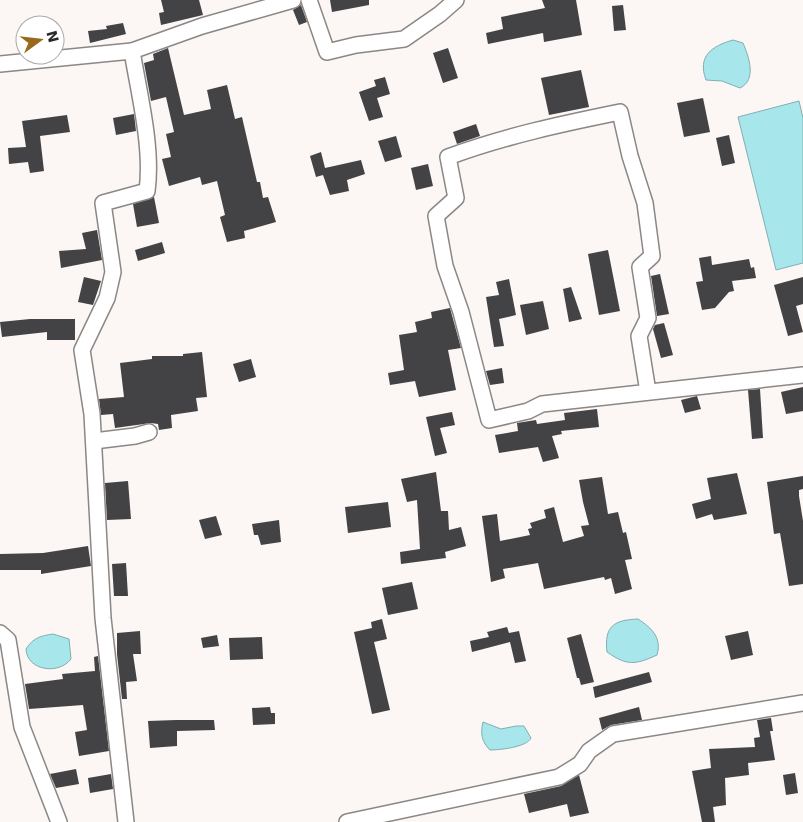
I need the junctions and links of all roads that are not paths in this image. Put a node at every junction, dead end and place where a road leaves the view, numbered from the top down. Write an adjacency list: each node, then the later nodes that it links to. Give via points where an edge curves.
1 (293, 0): 4 (street, via 202,26)
2 (309, 0): 3 (street, via 327,52 404,39)
3 (456, 0)
4 (132, 51): 5 (street); 9 (street, via 145,134 148,181 147,191 103,204 113,272 107,298 82,350)
5 (0, 64)
6 (803, 375): 7 (street)
7 (648, 392): 7 (street, via 542,404 489,420 461,312 445,266 436,216 456,198 448,157 496,139 620,112 645,203 652,256 640,267 648,318 639,336)
8 (149, 432): 9 (street)
9 (94, 441): 13 (street, via 103,618)
10 (0, 633): 12 (street, via 8,640 22,726)
11 (803, 703): 14 (street, via 613,734 589,751 580,764 559,777)
12 (58, 822)
13 (126, 822)
14 (347, 822)

